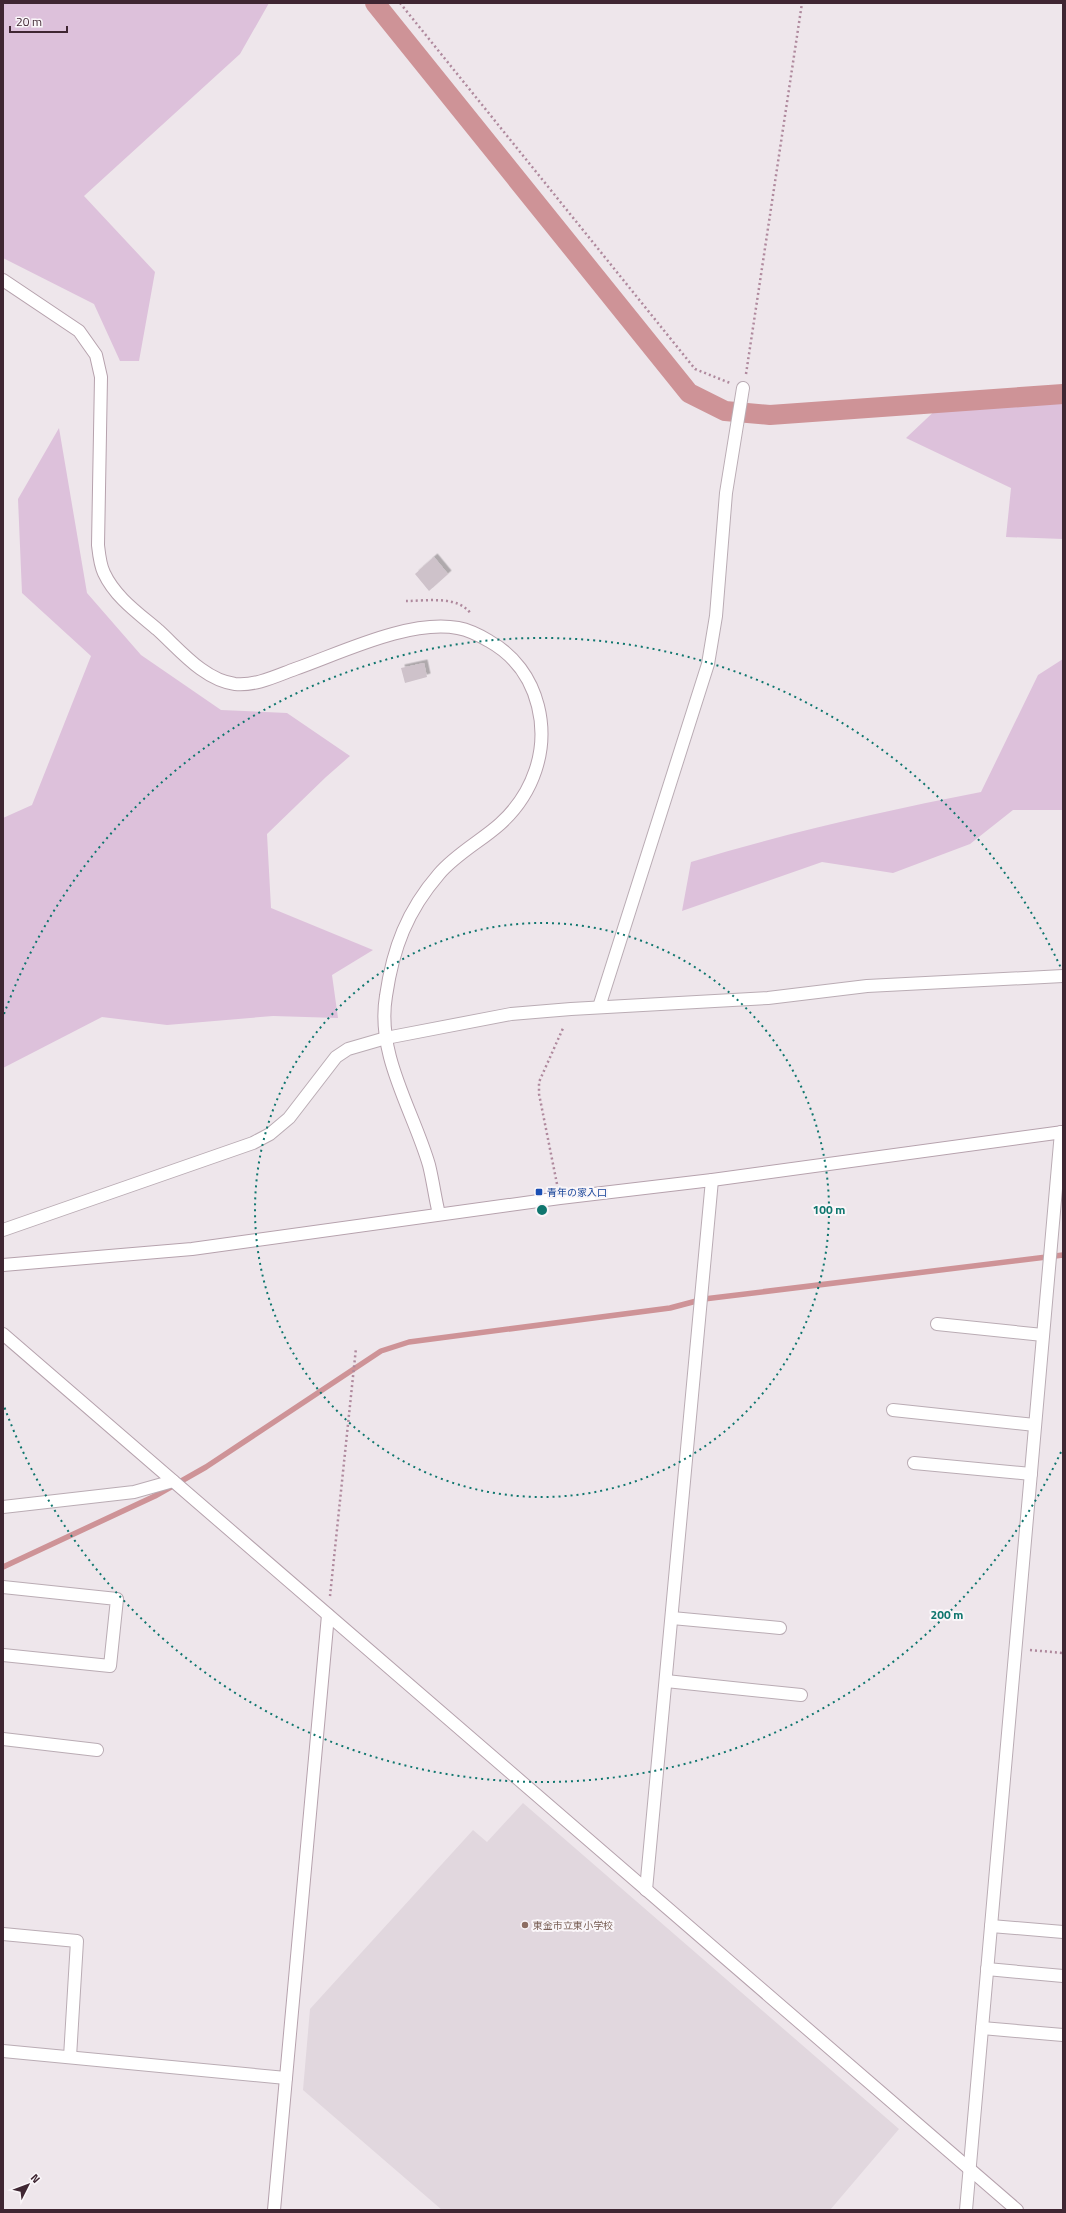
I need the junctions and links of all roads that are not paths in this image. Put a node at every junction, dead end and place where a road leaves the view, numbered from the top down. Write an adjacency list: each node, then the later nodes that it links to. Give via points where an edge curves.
1 (3, 280): 5 (street, via 79,331 96,355 101,377 98,545 103,572 120,597 211,677 235,684 262,682 398,632 430,627 457,628 476,633 504,649 524,673 538,706 543,741 537,770 524,794 502,823 440,872 416,904 400,936 385,999)
2 (743, 388): 4 (street, via 726,494 716,616 708,664)
3 (1063, 976): 4 (street, via 922,982 768,998)
4 (599, 1007): 5 (street, via 511,1014)
5 (386, 1038): 8 (street, via 393,1069 429,1165); 9 (street, via 348,1049 336,1057 289,1118 270,1134 253,1143)
6 (1062, 1132): 7 (street); 13 (street)
7 (712, 1180): 8 (street); 22 (street)
8 (438, 1214): 10 (street, via 192,1249)
9 (3, 1230)
10 (3, 1265)
11 (937, 1324): 13 (street)
12 (3, 1334): 18 (street)
13 (1043, 1335): 15 (street)
14 (893, 1410): 15 (street)
15 (1035, 1425): 17 (street)
16 (914, 1463): 17 (street)
17 (1031, 1474): 30 (street)
18 (173, 1480): 19 (street, via 134,1492); 21 (street)
19 (3, 1507)
20 (3, 1587): 24 (street, via 117,1599 110,1666)
21 (328, 1615): 29 (street); 39 (street)
22 (672, 1618): 23 (street); 25 (street)
23 (780, 1628)
24 (3, 1655)
25 (666, 1681): 26 (street); 29 (street)
26 (801, 1695)
27 (3, 1739): 28 (street)
28 (97, 1750)
29 (646, 1890): 40 (street)
30 (991, 1926): 31 (street); 33 (street)
31 (1063, 1932)
32 (3, 1934): 38 (street, via 77,1941)
33 (987, 1970): 34 (street); 35 (street)
34 (1063, 1976)
35 (982, 2028): 36 (street); 40 (street)
36 (1063, 2035)
37 (3, 2051): 38 (street)
38 (70, 2057): 39 (street)
39 (286, 2078): 41 (street)
40 (970, 2169): 42 (street); 43 (street)
41 (274, 2210)
42 (966, 2210)
43 (1017, 2210)

